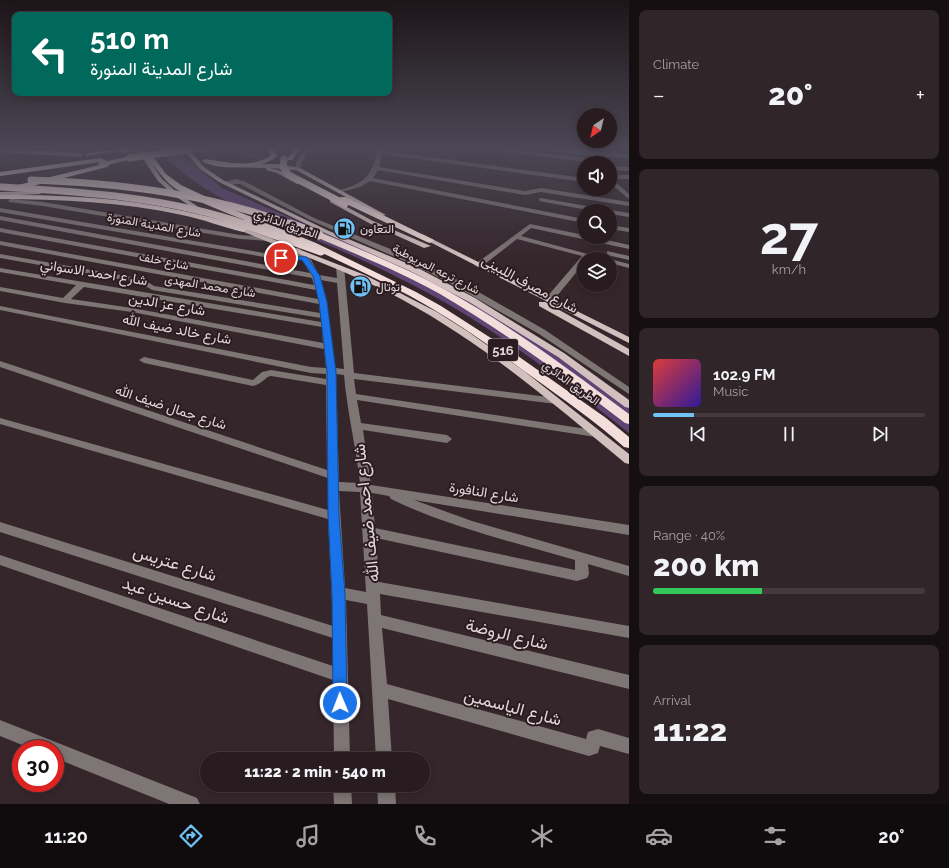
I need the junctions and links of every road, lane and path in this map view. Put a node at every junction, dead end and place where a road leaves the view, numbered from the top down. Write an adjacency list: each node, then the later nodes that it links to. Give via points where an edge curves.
1 (11, 185): 14 (highway, الطريق الدائري / 516)
2 (31, 185): 15 (highway)
3 (94, 185): 87 (highway, الطريق الدائري / 516, bridge, via 149,190 206,200 269,216 381,262 442,292 525,344)
4 (166, 185): 31 (main road, via 203,212)
5 (175, 185): 44 (highway, bridge, via 231,212 309,243)
6 (247, 185): 33 (street)
7 (302, 185): 39 (main road, شارع مصرف اللبينى, via 371,222)
8 (310, 185): 19 (highway, bridge)
9 (321, 185): 19 (main road)
10 (361, 185): 19 (street)
11 (397, 185): 28 (street)
12 (475, 185): 22 (street, via 525,193 541,190)
13 (617, 185): 18 (street)
14 (0, 187): 16 (highway, الطريق الدائري / 516, bridge)
15 (0, 190)
16 (107, 195): 17 (main road, bridge, via 30,192); 44 (highway, الطريق الدائري / 516, bridge, via 168,203 211,213)
17 (0, 196): 31 (highway, via 57,196 128,202 194,214)
18 (629, 197)
19 (342, 199): 38 (highway); 39 (highway)
20 (541, 200): 23 (street)
21 (11, 201): 37 (street, via 43,204 240,238)
22 (629, 204)
23 (577, 206)
24 (0, 210): 46 (street, شارع المدينة المنورة, via 276,257)
25 (617, 213): 26 (street)
26 (629, 215)
27 (0, 218): 36 (street)
28 (577, 220)
29 (617, 228): 32 (street)
30 (0, 230): 43 (street)
31 (243, 230): 37 (main road)
32 (629, 230)
33 (335, 232): 74 (street, via 426,267); 75 (main road, شارع ترعه المريوطية, via 445,285)
34 (577, 235): 35 (street, via 528,226)
35 (517, 237): 45 (street); 52 (street)
36 (118, 238): 43 (street); 59 (street)
37 (269, 239): 46 (main road)
38 (430, 240): 52 (main road, شارع مصرف اللبينى)
39 (417, 241): 78 (main road, شارع مصرف اللبينى, via 545,306)
40 (0, 243): 58 (street, شارع خلف)
41 (616, 244): 42 (street)
42 (629, 247)
43 (104, 249): 50 (street)
44 (321, 251): 92 (highway, الطريق الدائري / 516, via 413,294 458,320 553,386)
45 (577, 252)
46 (300, 254): 54 (main road); 59 (street, شارع احمد ضيف الله)
47 (0, 256): 67 (street, شارع محمد المهدى, via 138,280 146,282 152,288)
48 (617, 257): 49 (street)
49 (629, 258)
50 (162, 259): 56 (street); 58 (street)
51 (617, 260): 53 (street)
52 (478, 265): 68 (main road, شارع مصرف اللبينى)
53 (629, 266)
54 (340, 267): 61 (street, شارع احمد ضيف الله); 85 (main road, via 383,286 428,311 495,355)
55 (577, 267): 68 (street)
56 (214, 269): 60 (street); 64 (street)
57 (0, 270): 63 (street, شارع احمد الاسواني)
58 (151, 271): 60 (street, شارع خلف)
59 (316, 276): 61 (street); 64 (street, شارع احمد ضيف الله)
60 (204, 281): 62 (street, شارع خلف)
61 (341, 281): 81 (street, شارع احمد ضيف الله)
62 (217, 283): 67 (street); 70 (street, شارع خلف)
63 (82, 284): 66 (street, شارع احمد الاسواني); 69 (street)
64 (319, 288): 70 (street, شارع احمد ضيف الله)
65 (0, 289): 69 (street, شارع عز الدين)
66 (147, 294): 72 (street); 73 (street, شارع احمد الاسواني)
67 (206, 297): 73 (street, شارع محمد المهدى)
68 (549, 300): 76 (main road, شارع مصرف اللبينى)
69 (65, 301): 72 (street, شارع عز الدين)
70 (323, 302): 73 (street, شارع احمد ضيف الله)
71 (0, 308): 82 (street, شارع خالد ضيف الله, via 303,369)
72 (132, 310): 77 (street, شارع عز الدين)
73 (325, 321): 77 (street, شارع احمد ضيف الله)
74 (542, 332): 75 (main road); 83 (street)
75 (531, 336): 86 (main road, شارع ترعه المريوطية)
76 (629, 340)
77 (328, 346): 82 (street, شارع احمد ضيف الله)
78 (629, 353)
79 (144, 360): 82 (street, via 253,383 265,374 271,373)
80 (0, 364): 94 (street, شارع جمال ضيف الله)
81 (349, 374): 82 (street, شارع خالد ضيف الله); 84 (street, شارع احمد ضيف الله); 85 (street, شارع خالد ضيف الله)
82 (331, 377): 94 (street, شارع احمد ضيف الله)
83 (629, 391)
84 (351, 396): 89 (street, شارع احمد ضيف الله); 90 (street)
85 (556, 401): 90 (main road)
86 (629, 405)
87 (629, 420)
88 (0, 421): 97 (street)
89 (356, 426): 91 (street); 95 (street, شارع احمد ضيف الله)
90 (596, 433): 93 (main road)
91 (447, 440)
92 (629, 444)
93 (629, 460)
94 (334, 481): 95 (street, شارع النافورة); 97 (street, شارع احمد ضيف الله)
95 (366, 488): 96 (street, شارع النافورة); 100 (street, شارع احمد ضيف الله)
96 (389, 492): 99 (street, شارع النافورة); 101 (street, via 418,507)
97 (334, 516): 105 (street, شارع احمد ضيف الله)
98 (0, 527): 108 (street, شارع عتريس)
99 (629, 530)
100 (369, 532): 101 (street, via 577,576 582,574); 104 (street, شارع احمد ضيف الله)
101 (581, 558): 103 (street)
102 (0, 560): 109 (street, شارع حسين عيد)
103 (629, 571)
104 (374, 593): 105 (street); 106 (street, شارع احمد ضيف الله); 107 (street)
105 (339, 594): 108 (street, شارع احمد ضيف الله)
106 (376, 620): 110 (street, شارع الروضة); 111 (street, شارع احمد ضيف الله)
107 (629, 632)
108 (339, 634): 109 (street, شارع احمد ضيف الله)
109 (340, 675): 115 (street, شارع احمد ضيف الله)
110 (629, 682)
111 (381, 690): 114 (street, شارع الياسمين, via 588,748 592,747 594,738 598,737); 116 (street, شارع احمد ضيف الله)
112 (0, 728): 113 (street)
113 (30, 740)
114 (629, 746)
115 (342, 752)
116 (384, 752)
117 (64, 754): 120 (street)
118 (342, 792): 121 (street)
119 (386, 792): 122 (street)
120 (191, 804)
121 (342, 804)
122 (387, 804)

